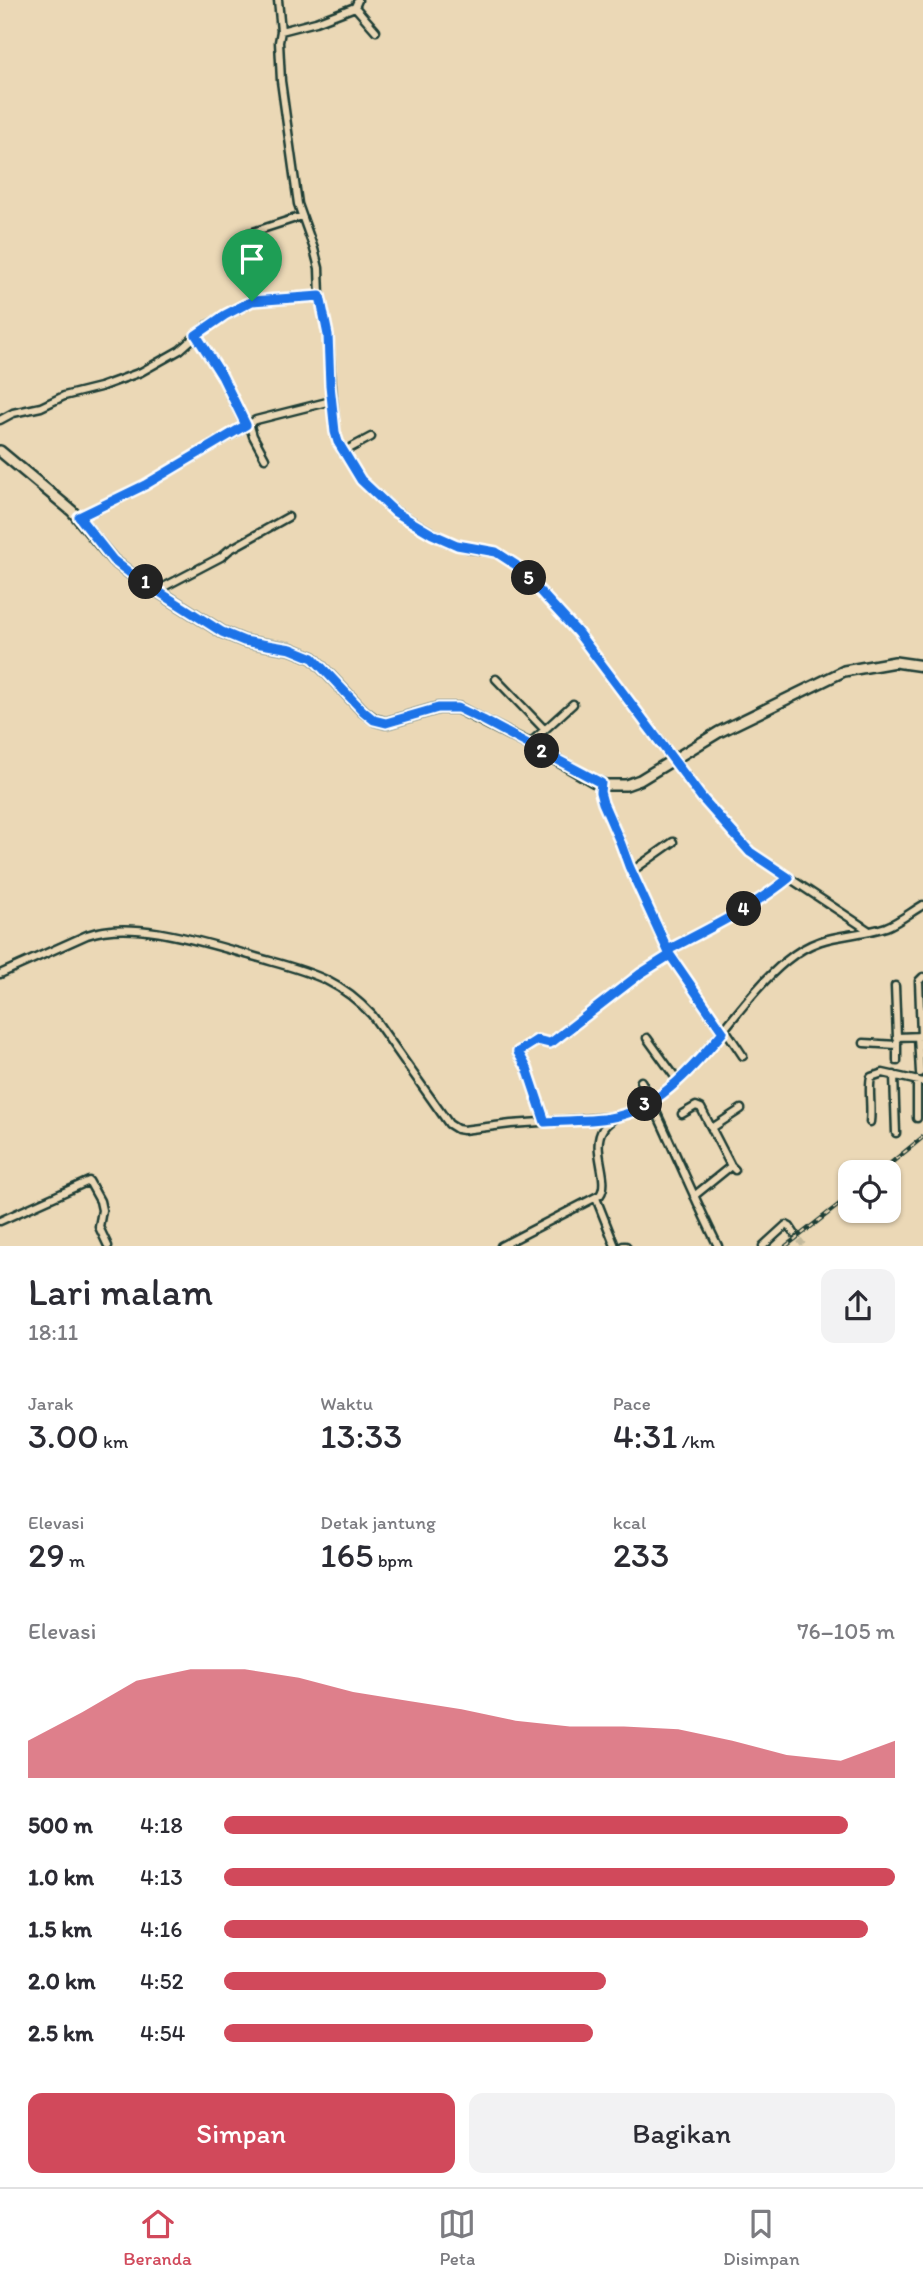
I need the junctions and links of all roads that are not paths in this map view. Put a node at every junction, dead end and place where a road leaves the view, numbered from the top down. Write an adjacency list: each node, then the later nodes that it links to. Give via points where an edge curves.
1 (278, 0): 3 (street)
2 (356, 3): 3 (street, via 316,22); 4 (street)
3 (281, 31): 5 (street, via 281,81)
4 (376, 32)
5 (302, 216): 6 (street); 7 (street, via 317,260)
6 (250, 233)
7 (320, 296): 8 (street, via 252,301); 9 (street, via 328,335)
8 (196, 335): 10 (street, via 180,350 141,372); 11 (street)
9 (331, 401): 11 (street); 14 (street)
10 (0, 420)
11 (247, 424): 15 (street); 16 (street, via 145,485)
12 (371, 437): 14 (street)
13 (0, 451): 16 (street)
14 (343, 452): 24 (street, via 367,487 395,512 446,541 496,552 516,565 578,633)
15 (265, 458)
16 (79, 517): 18 (street, via 113,560)
17 (288, 517): 18 (street)
18 (158, 590): 23 (street, via 236,639 313,658 374,720 386,723 438,708 458,708)
19 (923, 666): 24 (street, via 895,662 844,671 719,732)
20 (496, 679): 22 (street)
21 (573, 704): 22 (street)
22 (544, 729): 23 (street)
23 (529, 744): 25 (street)
24 (673, 760): 25 (street, via 633,783); 28 (street, via 750,852)
25 (601, 783): 27 (street, via 601,798)
26 (673, 842): 27 (street)
27 (632, 872): 31 (street)
28 (789, 878): 30 (street); 31 (street)
29 (923, 905): 30 (street, via 890,925)
30 (869, 930): 35 (street, via 821,940 789,958 760,985)
31 (669, 953): 35 (street); 52 (street, via 552,1042 537,1040 518,1052)
32 (0, 974): 52 (street, via 100,930 139,929 218,946 296,968 351,995 372,1015 457,1129)
33 (923, 977): 36 (street, via 919,981)
34 (895, 986): 37 (street)
35 (724, 1031): 41 (street); 46 (street)
36 (921, 1036): 37 (street); 44 (street)
37 (897, 1037): 40 (street)
38 (647, 1038): 46 (street)
39 (864, 1043): 40 (street)
40 (897, 1045): 42 (street)
41 (743, 1056)
42 (897, 1061)
43 (894, 1075): 44 (street); 53 (street, via 883,1073 870,1079); 55 (street)
44 (920, 1078): 51 (street)
45 (641, 1081): 47 (street)
46 (678, 1081): 47 (street)
47 (652, 1100): 50 (street); 56 (street)
48 (741, 1109): 54 (street)
49 (682, 1114): 54 (street, via 699,1106)
50 (615, 1117): 52 (street); 57 (street, via 600,1136 604,1191)
51 (917, 1118)
52 (545, 1122)
53 (870, 1122)
54 (712, 1128): 56 (street, via 733,1168)
55 (896, 1133)
56 (694, 1196): 63 (street)
57 (596, 1198): 61 (street); 62 (street)
58 (0, 1221): 60 (street, via 89,1181 100,1201 99,1227)
59 (794, 1233): 64 (street, via 786,1225)
60 (108, 1245)
61 (501, 1245)
62 (615, 1245)
63 (718, 1245)
64 (762, 1245)

